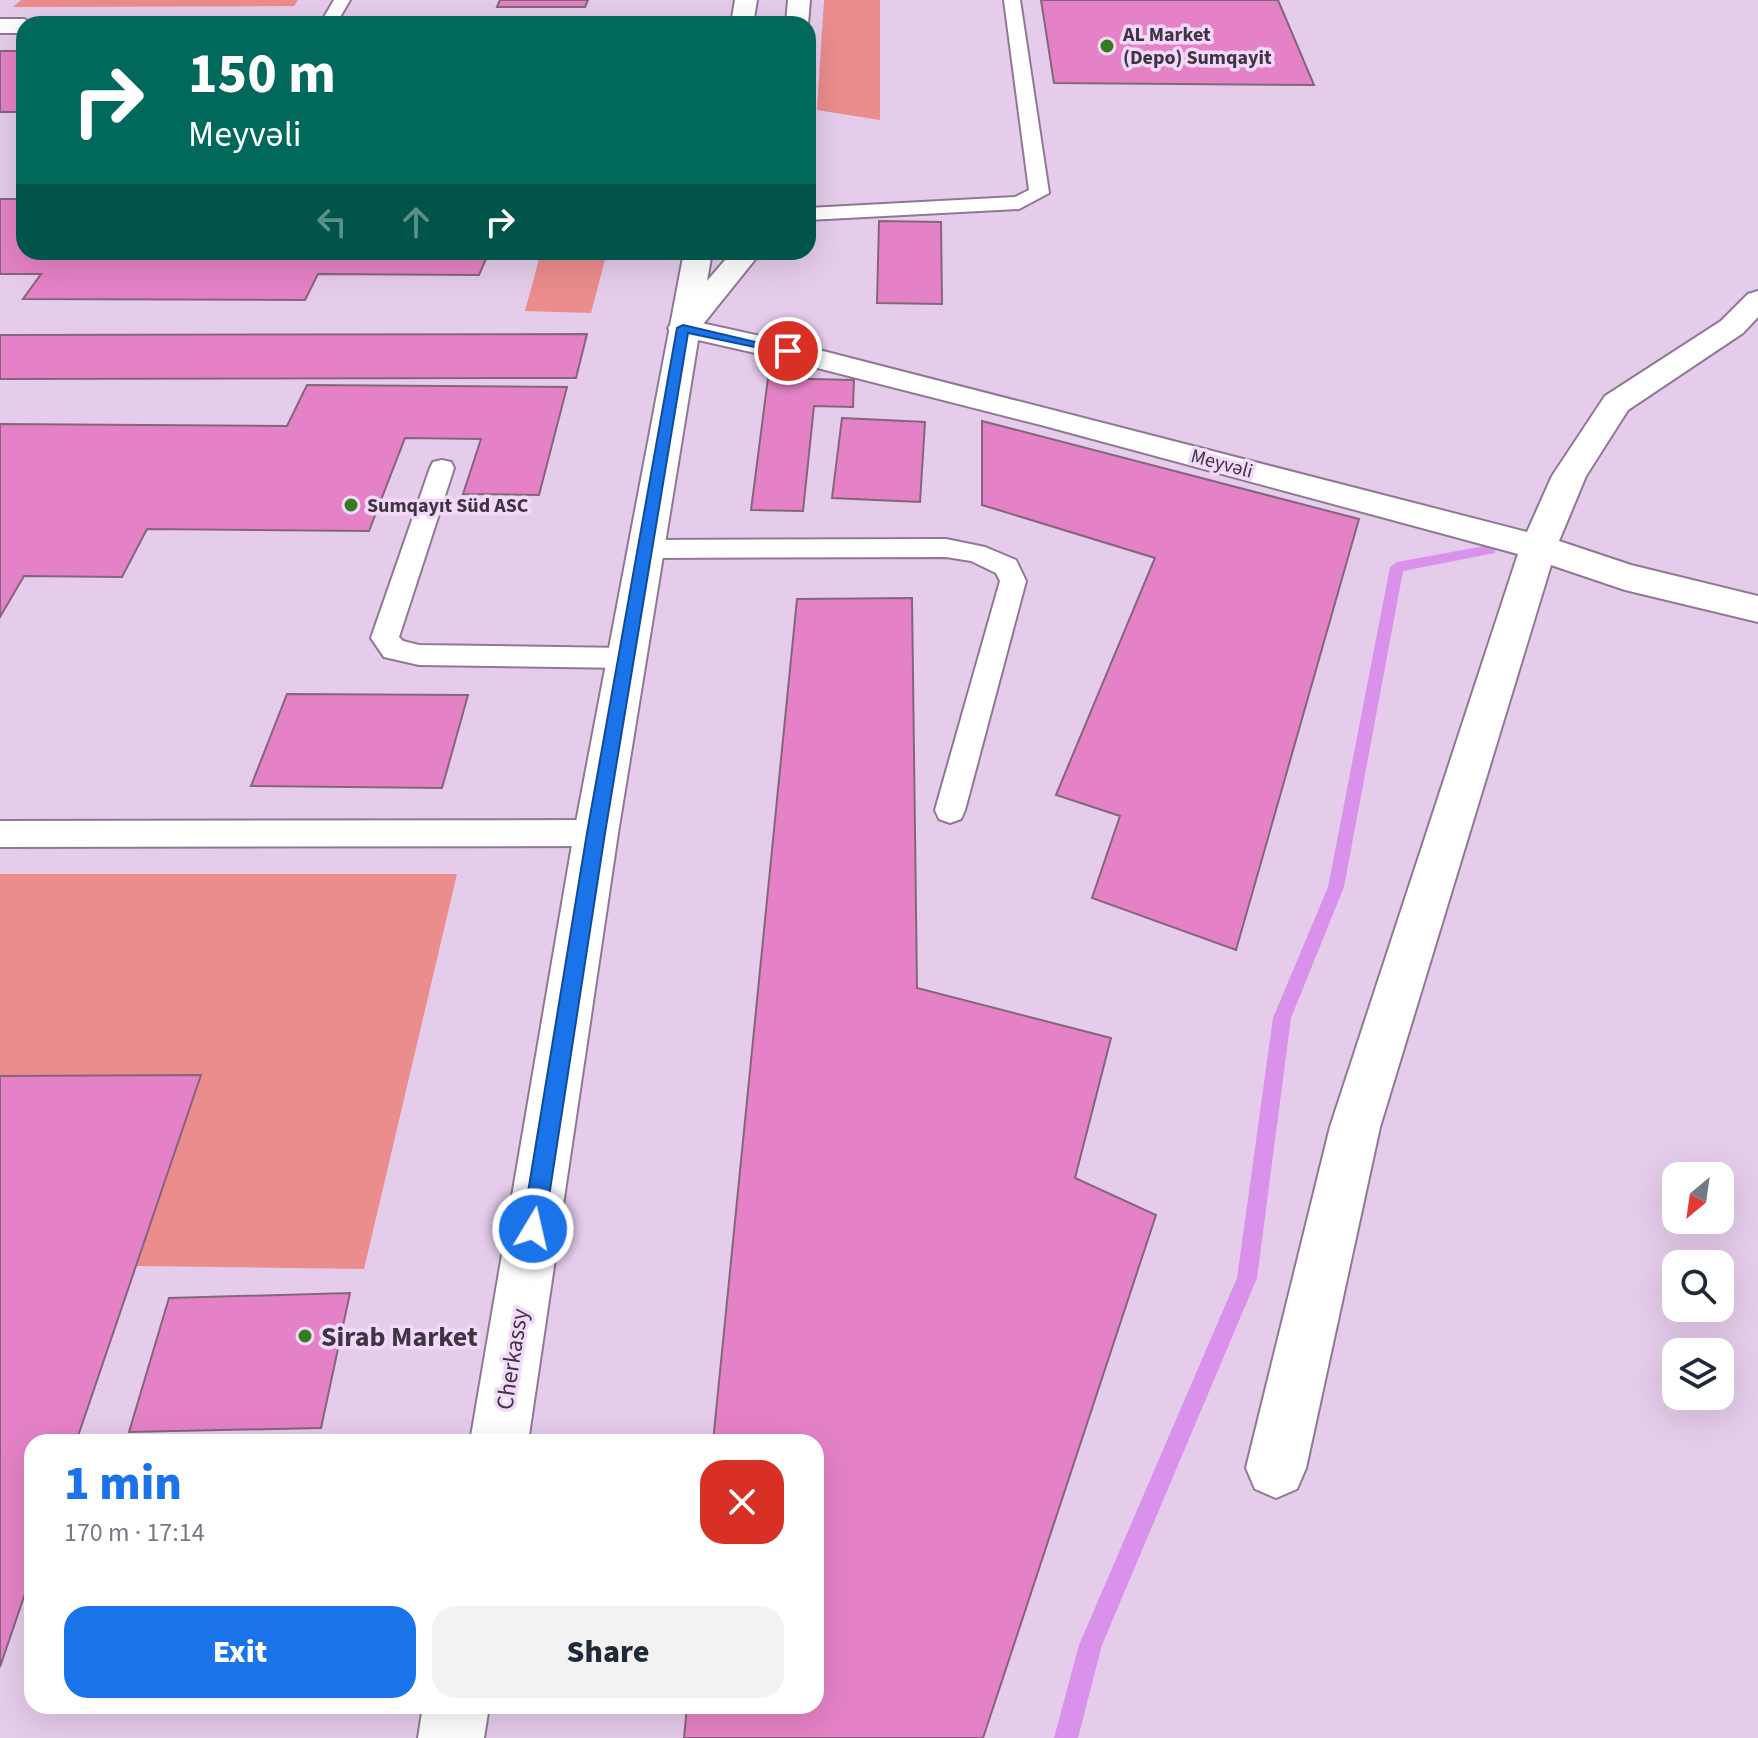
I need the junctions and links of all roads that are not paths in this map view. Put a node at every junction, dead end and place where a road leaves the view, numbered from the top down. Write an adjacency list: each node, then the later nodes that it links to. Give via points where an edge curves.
1 (1012, 0): 2 (lane, via 1039,193 1019,203)
2 (816, 214)
3 (696, 260): 6 (street, Cherkassy)
4 (740, 260): 6 (street)
5 (1758, 300): 8 (street, via 1732,327 1616,403 1569,476)
6 (683, 328): 8 (street, Meyvəli, via 988,401); 9 (street, Cherkassy)
7 (442, 468): 11 (lane, via 385,638 394,650 419,655)
8 (1538, 547): 10 (street, Meyvəli, via 1625,577); 16 (street, via 1355,1127)
9 (645, 549): 11 (street, Cherkassy); 12 (lane, via 946,548 976,553 1007,567 1013,581)
10 (1758, 609)
11 (626, 658): 13 (street, Cherkassy)
12 (950, 810)
13 (596, 833): 14 (lane); 15 (street, Cherkassy)
14 (0, 834)
15 (500, 1434)
16 (1276, 1468)
17 (455, 1714): 18 (street)
18 (451, 1738)

